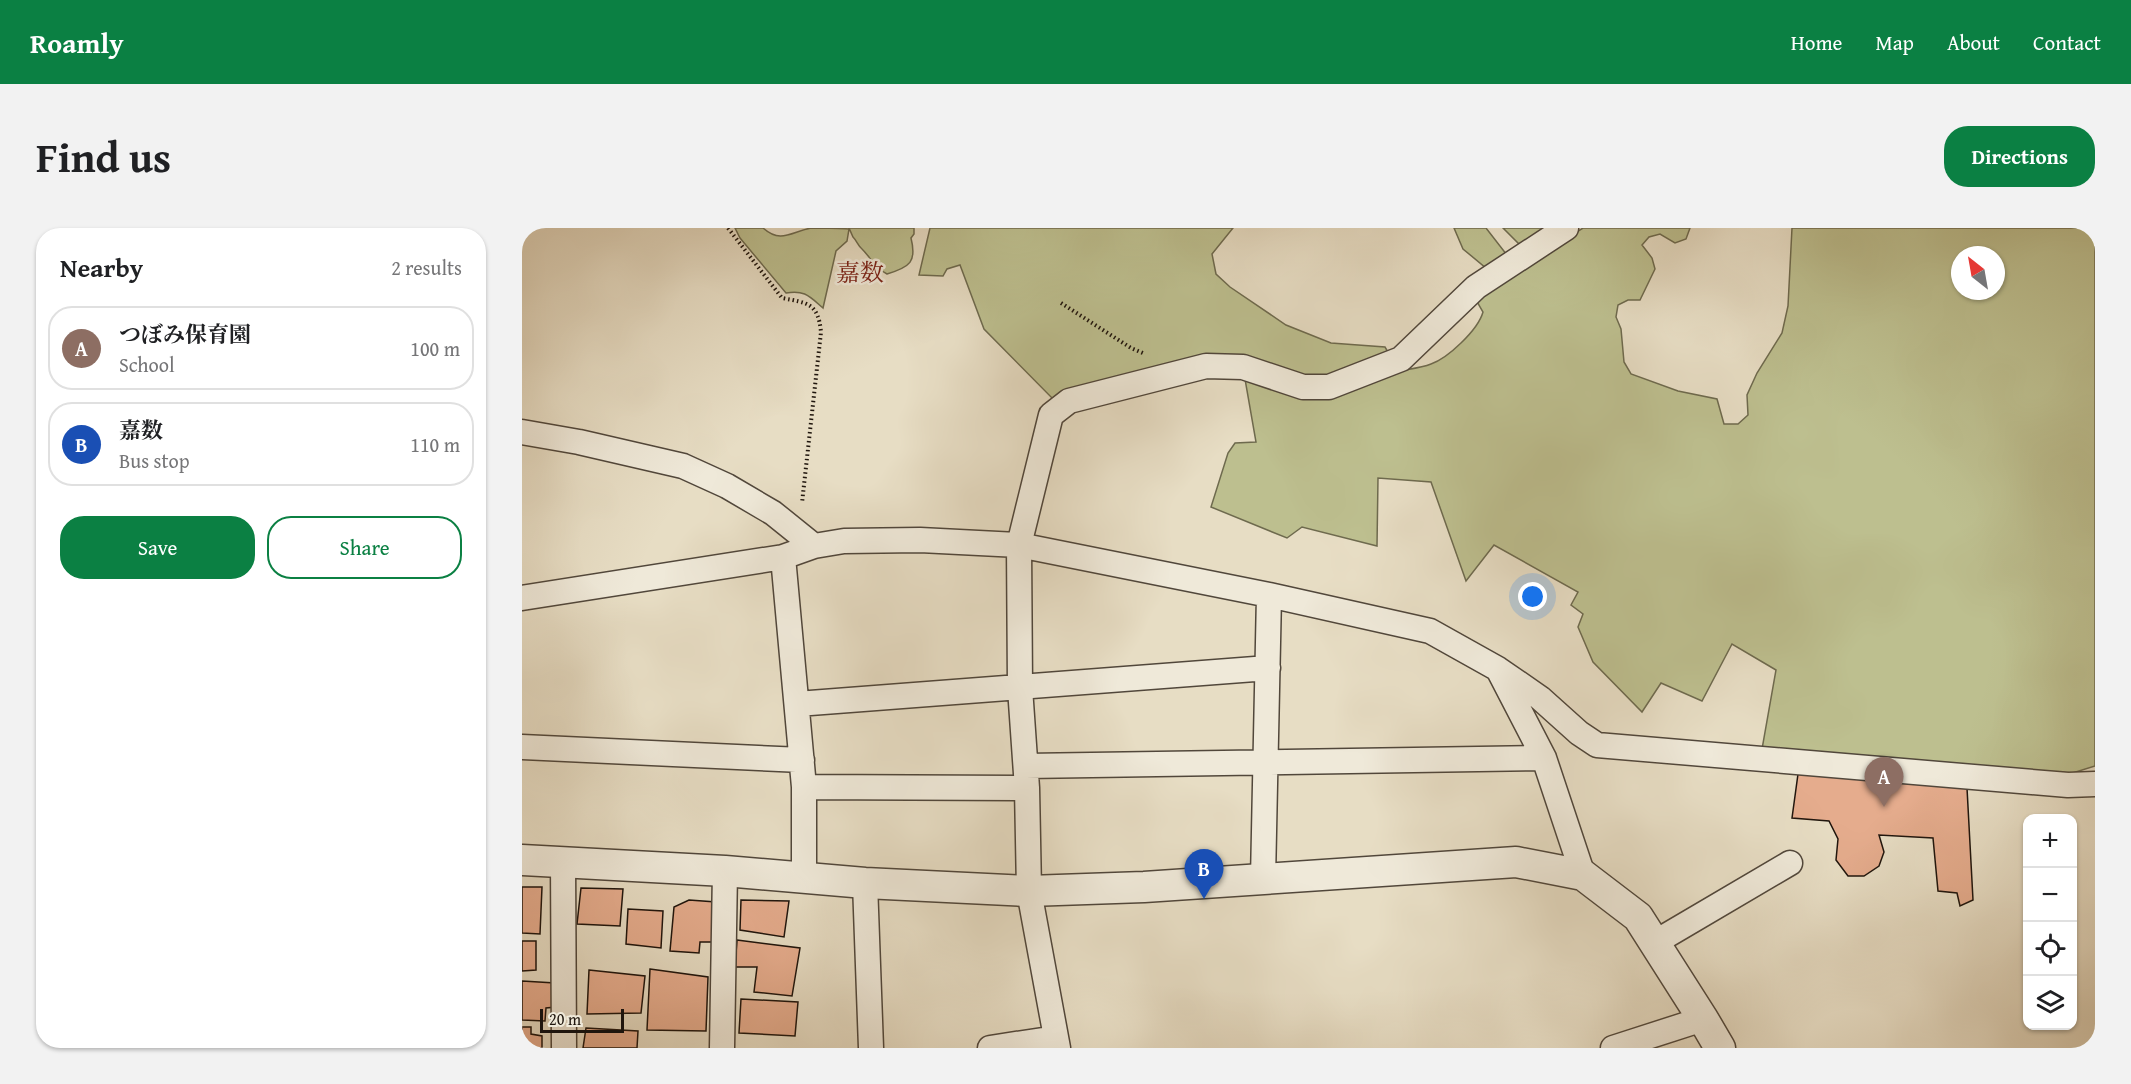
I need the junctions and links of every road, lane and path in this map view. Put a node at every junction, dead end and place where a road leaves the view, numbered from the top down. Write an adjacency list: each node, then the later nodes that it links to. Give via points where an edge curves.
1 (728, 228): 6 (path, via 782,298 807,303 819,319)
2 (1566, 228): 4 (street, via 1476,286 1401,359 1329,387 1303,387 1243,367 1206,366)
3 (1061, 303): 4 (path, via 1131,348)
4 (1185, 372): 7 (street, via 1069,401 1051,415)
5 (522, 432): 6 (street, via 683,466 774,513)
6 (807, 540): 7 (street); 8 (street)
7 (1019, 544): 9 (street); 13 (street)
8 (783, 557): 10 (street); 14 (street)
9 (1269, 595): 11 (street); 12 (street, via 1430,631)
10 (522, 598)
11 (1268, 668): 13 (street); 18 (street)
12 (1498, 669): 16 (street); 20 (street, via 1597,745 2068,785)
13 (1020, 688): 14 (street); 19 (street)
14 (797, 704): 17 (street)
15 (522, 747): 17 (street)
16 (1544, 758): 18 (street); 26 (street)
17 (802, 760): 21 (street)
18 (1267, 762): 19 (street); 28 (street)
19 (1026, 777): 21 (street); 30 (street)
20 (2095, 784)
21 (804, 787): 27 (street)
22 (522, 860): 23 (street)
23 (563, 861): 25 (street); 34 (street)
24 (1790, 863): 31 (street)
25 (725, 871): 27 (street); 35 (street)
26 (1582, 874): 28 (street, via 1516,862); 31 (street, via 1638,917)
27 (804, 879): 29 (street)
28 (1263, 879): 30 (street)
29 (865, 883): 30 (street); 36 (street)
30 (1029, 891): 33 (street)
31 (1654, 943): 32 (street)
32 (1703, 1019): 38 (street); 39 (street)
33 (1057, 1043): 37 (street)
34 (564, 1048)
35 (722, 1048)
36 (871, 1048)
37 (990, 1048)
38 (1613, 1048)
39 (1720, 1048)

